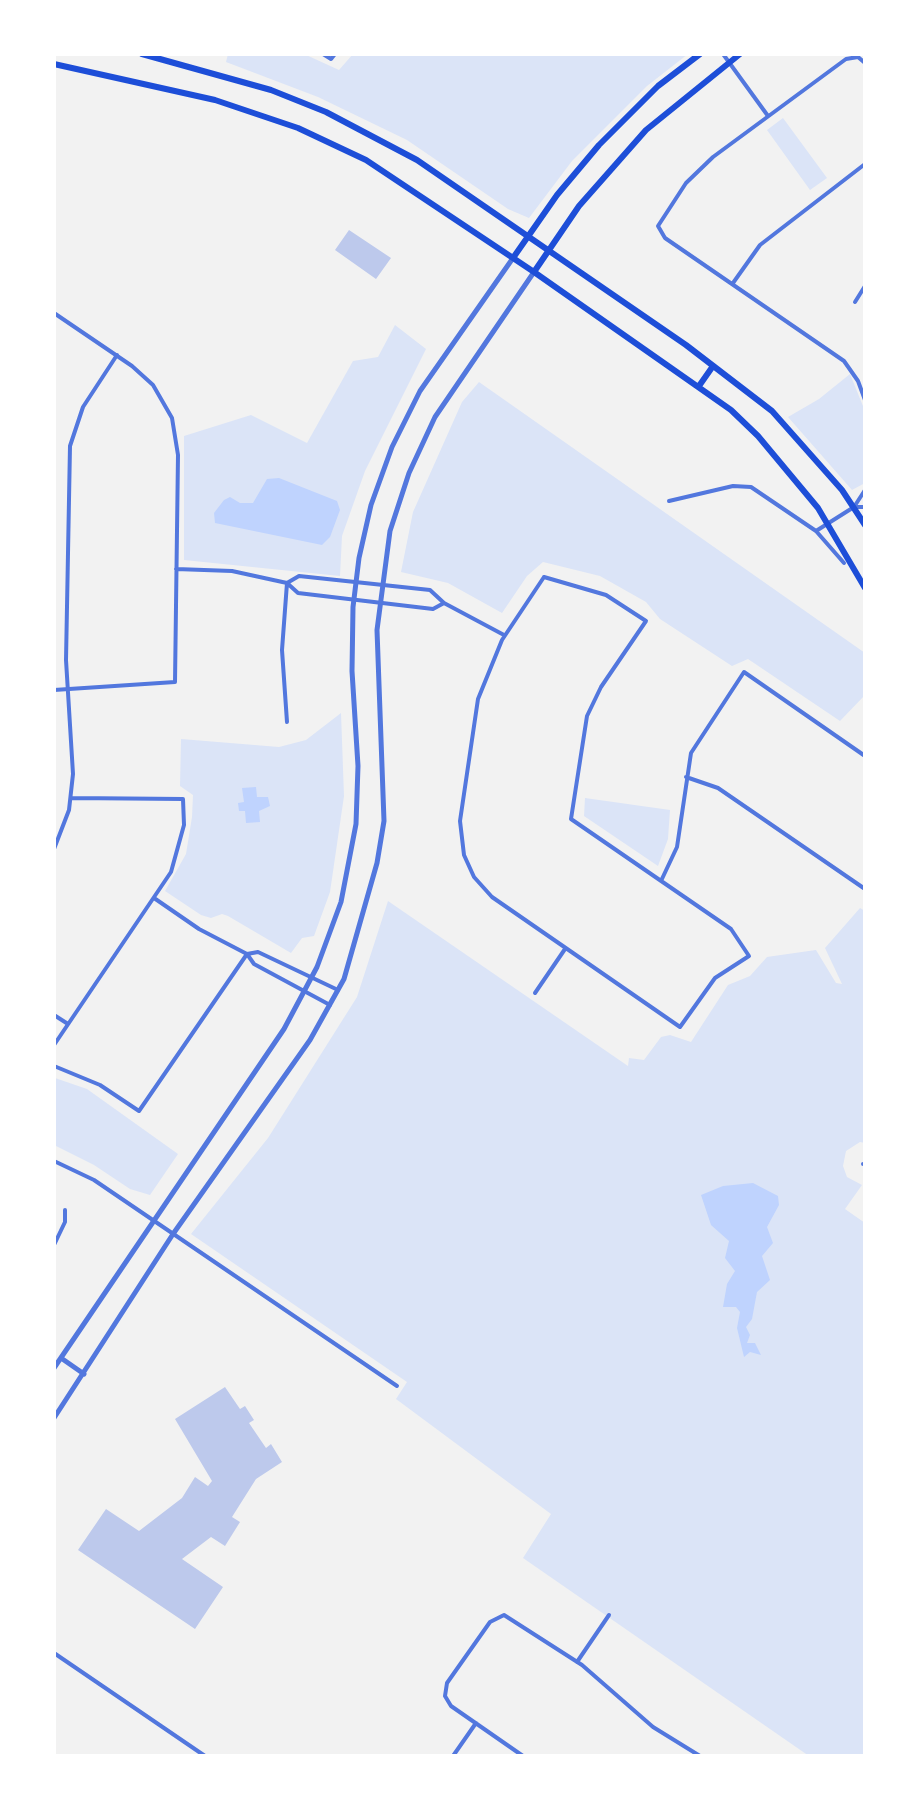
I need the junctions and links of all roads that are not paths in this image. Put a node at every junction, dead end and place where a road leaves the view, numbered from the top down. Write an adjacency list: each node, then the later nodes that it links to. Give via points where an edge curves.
1 (142, 54): 12 (main road, via 232,77 326,112 417,160)
2 (323, 54): 6 (street)
3 (700, 54): 12 (main road, via 658,86 599,145)
4 (723, 54): 7 (street)
5 (740, 54): 7 (main road)
6 (333, 56)
7 (729, 62): 10 (street); 13 (main road, via 646,130 579,206)
8 (865, 63): 10 (street, via 846,59)
9 (54, 64): 14 (main road, via 215,100 298,128 366,160)
10 (768, 116): 16 (street, via 686,183 658,226 665,238)
11 (865, 164): 16 (street, via 760,245)
12 (528, 236): 13 (main road); 14 (main road)
13 (549, 250): 15 (main road); 21 (main road)
14 (513, 258): 15 (main road); 33 (street, via 431,373 401,428 371,505)
15 (534, 272): 22 (main road); 35 (street, via 456,382 425,436 396,512)
16 (733, 283): 23 (street, via 844,361)
17 (865, 286): 18 (street)
18 (855, 302)
19 (54, 313): 20 (street)
20 (117, 355): 32 (street, via 157,390 175,427); 41 (street, via 83,407 70,446)
21 (713, 366): 22 (main road); 26 (main road, via 772,411)
22 (699, 386): 28 (main road, via 758,436)
23 (865, 400)
24 (865, 490): 26 (street)
25 (669, 501): 30 (street, via 744,485)
26 (854, 507): 27 (street); 28 (street); 29 (main road)
27 (865, 507)
28 (828, 522): 30 (street); 36 (main road)
29 (865, 525)
30 (816, 531): 31 (street)
31 (844, 563)
32 (176, 569): 34 (street, via 224,570); 41 (street, via 175,682)
33 (355, 581): 34 (street, via 299,576); 35 (street); 37 (street)
34 (287, 583): 37 (street, via 298,593); 43 (street, via 282,650)
35 (381, 584): 38 (street); 39 (street, via 430,590)
36 (865, 588)
37 (353, 598): 38 (street); 53 (street, via 356,824 341,902)
38 (379, 601): 39 (street, via 433,609); 55 (street, via 384,821 377,863)
39 (444, 603): 40 (street)
40 (505, 635): 48 (street, via 544,577 606,595 646,621 587,716 571,819); 51 (street, via 484,679 473,723 460,821 462,848 487,892)
41 (67, 689): 42 (street); 46 (street)
42 (54, 690)
43 (287, 722)
44 (865, 756): 45 (street, via 744,672 696,741)
45 (686, 777): 48 (street, via 677,847); 49 (street, via 718,788)
46 (71, 798): 47 (street); 50 (street, via 183,799 179,854)
47 (54, 849)
48 (661, 881): 51 (street, via 731,929 749,956 715,978 680,1027)
49 (865, 889)
50 (154, 898): 52 (street); 59 (street)
51 (566, 948): 56 (street)
52 (247, 954): 53 (street, via 258,952); 54 (street, via 254,964); 61 (street, via 139,1111 100,1085)
53 (312, 978): 54 (street); 55 (street)
54 (306, 989): 57 (street); 64 (street)
55 (338, 990): 57 (street)
56 (535, 993)
57 (330, 1005): 65 (street)
58 (54, 1015): 59 (street)
59 (68, 1024): 60 (street)
60 (54, 1045)
61 (54, 1066)
62 (54, 1161): 64 (street, via 87,1175)
63 (65, 1210): 66 (street)
64 (154, 1221): 65 (street); 67 (street)
65 (173, 1234): 69 (street); 70 (street)
66 (54, 1245)
67 (61, 1358): 68 (street); 69 (street)
68 (54, 1368)
69 (84, 1374): 71 (street)
70 (397, 1386)
71 (54, 1418)
72 (609, 1615): 74 (street)
73 (54, 1653): 76 (street)
74 (577, 1662): 75 (street, via 513,1618 499,1616 447,1683 445,1696 451,1706); 79 (street, via 653,1727)
75 (476, 1723): 77 (street); 78 (street)
76 (205, 1756)
77 (453, 1756)
78 (523, 1756)
79 (700, 1756)

